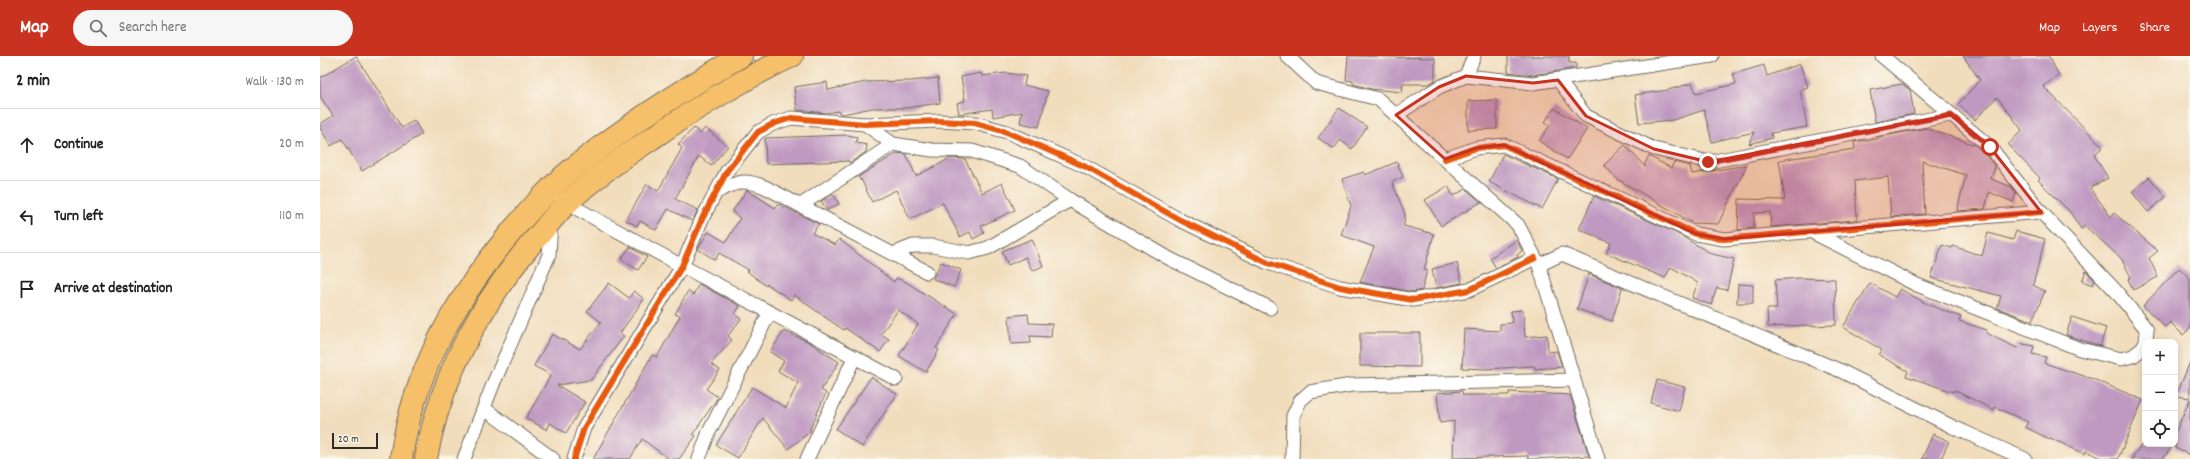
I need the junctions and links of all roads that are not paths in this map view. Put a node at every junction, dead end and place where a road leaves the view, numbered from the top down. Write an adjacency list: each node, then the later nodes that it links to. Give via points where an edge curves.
1 (741, 56): 14 (highway, via 656,108)
2 (792, 56): 17 (highway, via 726,91 671,125 603,173)
3 (1287, 56): 9 (street, via 1316,83 1378,99)
4 (1474, 56): 7 (street)
5 (1712, 56): 8 (street)
6 (1882, 56): 10 (street)
7 (1466, 76): 8 (street, via 1533,83); 9 (street, via 1439,87)
8 (1558, 80): 10 (street, via 1586,116 1654,149 1708,162)
9 (1396, 115): 13 (street)
10 (1951, 115): 19 (street, via 1990,147)
11 (864, 124): 12 (street); 15 (street, via 791,118 773,124 758,132); 23 (street, via 975,123 1007,132 1084,166 1180,220 1268,263 1340,287 1414,300 1468,290)
12 (893, 144): 16 (street, via 932,150 972,151 986,155 1020,166); 18 (street)
13 (1445, 159): 21 (street, via 1476,148 1504,145 1696,234 1724,239); 23 (street, via 1518,224)
14 (548, 190): 17 (street); 34 (highway, via 496,250 450,316 422,376)
15 (716, 192): 18 (street, via 738,182 749,181); 24 (street)
16 (1070, 200): 22 (street, via 988,248 969,252 933,246 913,246); 26 (street, via 1170,259)
17 (567, 204): 20 (highway); 24 (street)
18 (801, 205): 22 (street)
19 (2042, 212): 21 (street); 28 (street, via 2116,291 2148,330)
20 (551, 221): 33 (street, via 549,255); 35 (highway, via 505,276 462,346 444,390)
21 (1812, 232): 29 (street, via 1917,285 2080,349 2121,359 2133,356)
22 (893, 254): 25 (street)
23 (1537, 262): 32 (street); 43 (street, via 1562,254 1841,371 1953,427)
24 (682, 266): 27 (street); 38 (street, via 584,428)
25 (927, 272)
26 (1270, 308)
27 (770, 312): 30 (street); 39 (street, via 709,432)
28 (2147, 339)
29 (2142, 349)
30 (854, 358): 31 (street); 40 (street)
31 (896, 379)
32 (1574, 380): 41 (street, via 1352,385 1310,392 1300,401 1293,416); 42 (street)
33 (485, 409): 36 (street); 37 (street)
34 (401, 459)
35 (426, 459)
36 (464, 459)
37 (553, 459)
38 (574, 459)
39 (699, 459)
40 (807, 459)
41 (1292, 459)
42 (1598, 459)
43 (2025, 459)

